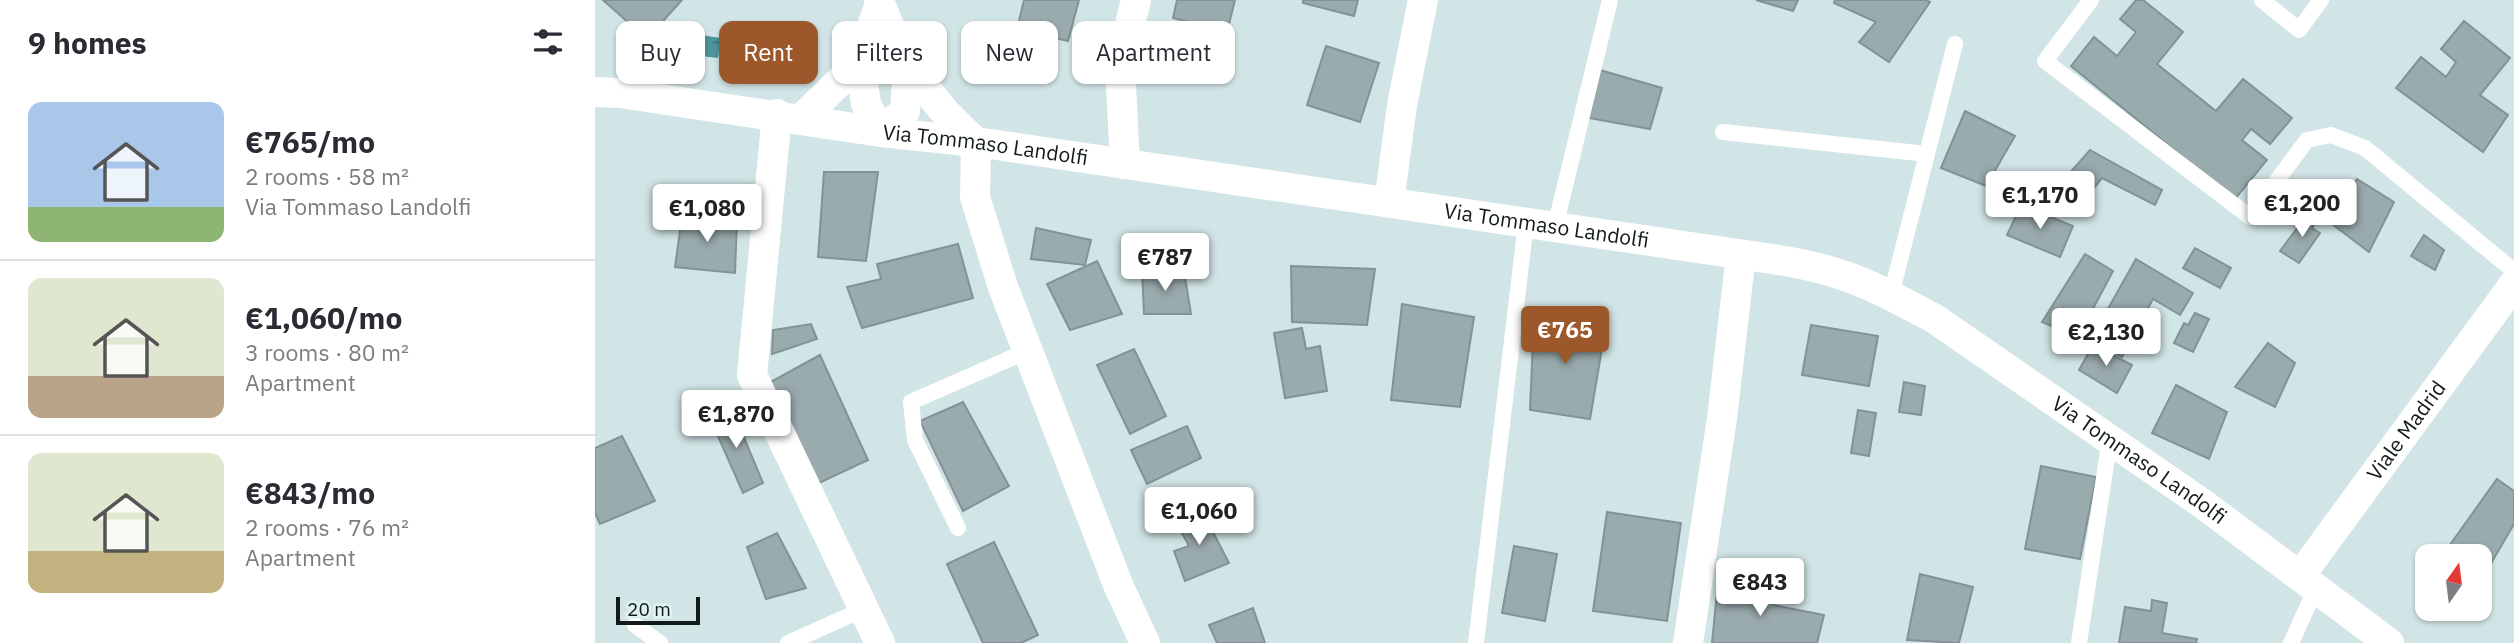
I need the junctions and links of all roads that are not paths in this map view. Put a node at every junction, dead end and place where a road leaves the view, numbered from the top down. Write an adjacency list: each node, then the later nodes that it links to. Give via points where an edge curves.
1 (1136, 0): 21 (street, via 1120,65)
2 (1423, 0): 22 (street)
3 (1610, 0): 24 (lane)
4 (2091, 0): 26 (lane, via 2045,61 2251,217 2307,140 2331,135 2365,148)
5 (2262, 0): 6 (lane, via 2299,30)
6 (2321, 0)
7 (879, 1): 8 (street); 9 (street)
8 (873, 21)
9 (888, 21)
10 (1955, 44): 20 (lane)
11 (832, 83): 16 (street)
12 (863, 84): 17 (street, via 866,104)
13 (907, 84): 17 (street, via 905,111)
14 (923, 84): 19 (street, via 951,121)
15 (595, 92): 16 (street, Via Tommaso Landolfi)
16 (789, 116): 17 (street, Via Tommaso Landolfi); 33 (street, via 752,375)
17 (881, 132): 19 (street, Via Tommaso Landolfi)
18 (1723, 132): 20 (lane)
19 (976, 142): 21 (street, Via Tommaso Landolfi); 29 (street, via 975,197)
20 (1927, 153): 28 (lane)
21 (1125, 164): 22 (street, Via Tommaso Landolfi)
22 (1389, 203): 23 (street, Via Tommaso Landolfi)
23 (1526, 223): 24 (street, Via Tommaso Landolfi); 39 (lane)
24 (1555, 227): 25 (street, Via Tommaso Landolfi)
25 (1741, 255): 28 (street, Via Tommaso Landolfi, via 1842,275); 40 (street)
26 (2514, 271)
27 (2514, 284): 32 (street, Viale Madrid)
28 (1891, 295): 30 (street, Via Tommaso Landolfi, via 1935,319)
29 (1027, 351): 31 (lane, via 911,402 915,440); 38 (street)
30 (2111, 438): 32 (street, Via Tommaso Landolfi); 41 (lane)
31 (958, 528)
32 (2308, 582): 42 (lane); 43 (street, Via Tommaso Landolfi)
33 (864, 608): 36 (lane); 37 (street)
34 (635, 625): 35 (lane)
35 (660, 643)
36 (788, 643)
37 (880, 643)
38 (1145, 643)
39 (1476, 643)
40 (1688, 643)
41 (2079, 643)
42 (2291, 643)
43 (2389, 643)

